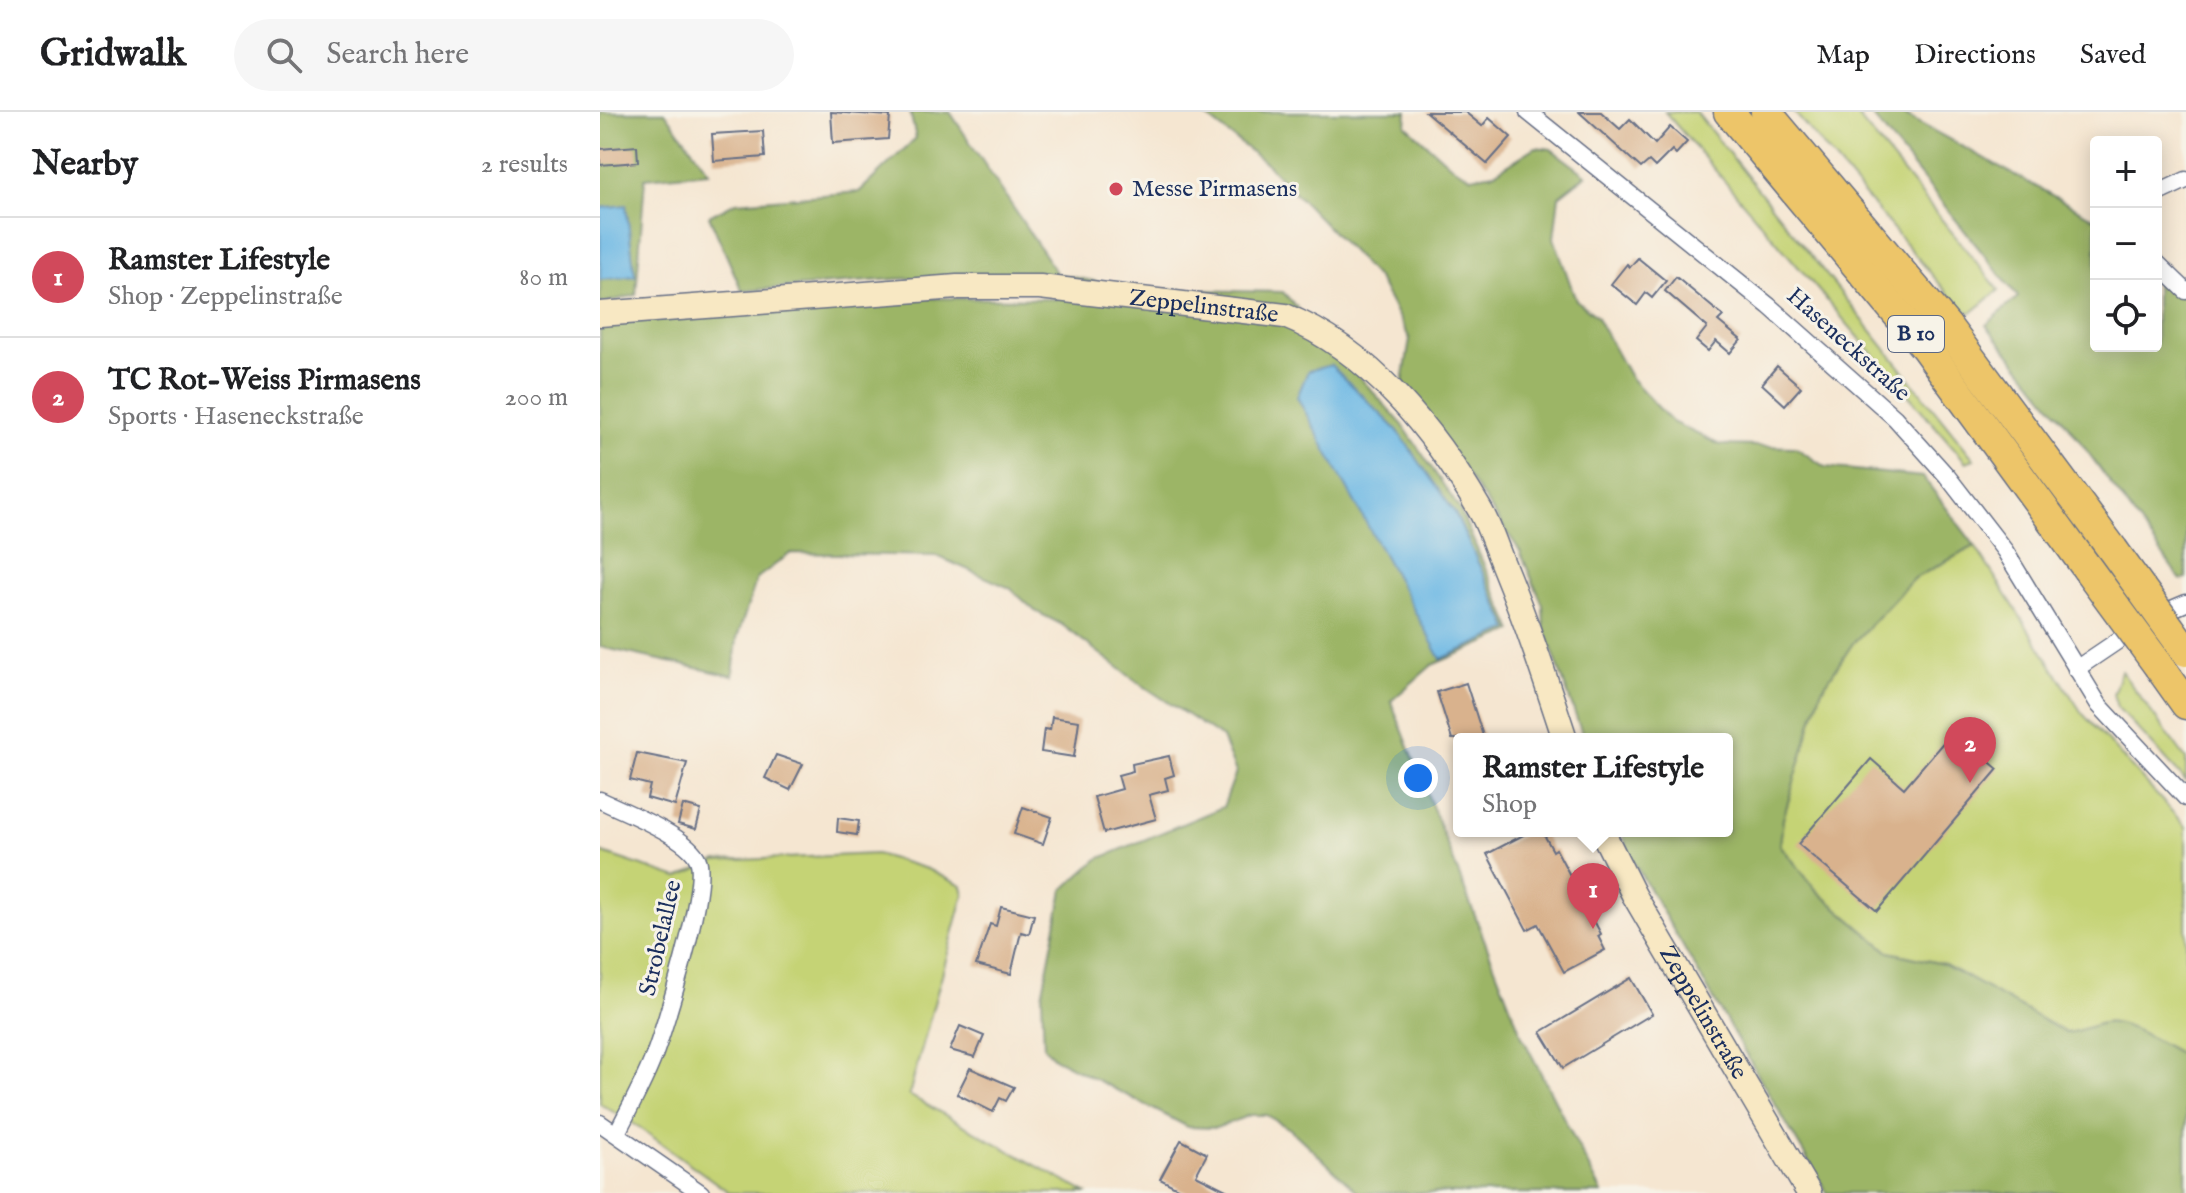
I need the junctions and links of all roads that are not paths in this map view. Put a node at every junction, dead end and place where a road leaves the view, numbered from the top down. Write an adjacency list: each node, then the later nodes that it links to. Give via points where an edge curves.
1 (1528, 112): 11 (street, Haseneckstraße, via 1769,306 1895,418 2005,551)
2 (1729, 112): 12 (highway, B 10, bridge, via 1926,348)
3 (1766, 112): 10 (highway, B 10, bridge, via 1955,337)
4 (2186, 180): 5 (street)
5 (2162, 191)
6 (2162, 268): 7 (street)
7 (2186, 291)
8 (600, 314): 13 (street, Zeppelinstraße, via 860,292 1040,287 1285,316 1319,330 1375,376 1423,427 1481,512)
9 (2186, 603): 11 (street, via 2153,617)
10 (2186, 651)
11 (2076, 669): 14 (street, Haseneckstraße, via 2115,724)
12 (2186, 704)
13 (1563, 733)
14 (2186, 798)
15 (600, 800): 18 (street, Strobelallee, via 677,839 698,857 700,867 666,1018)
16 (1605, 837): 20 (street, Zeppelinstraße)
17 (600, 1123): 18 (street)
18 (617, 1133): 19 (street)
19 (701, 1193)
20 (1809, 1193)

